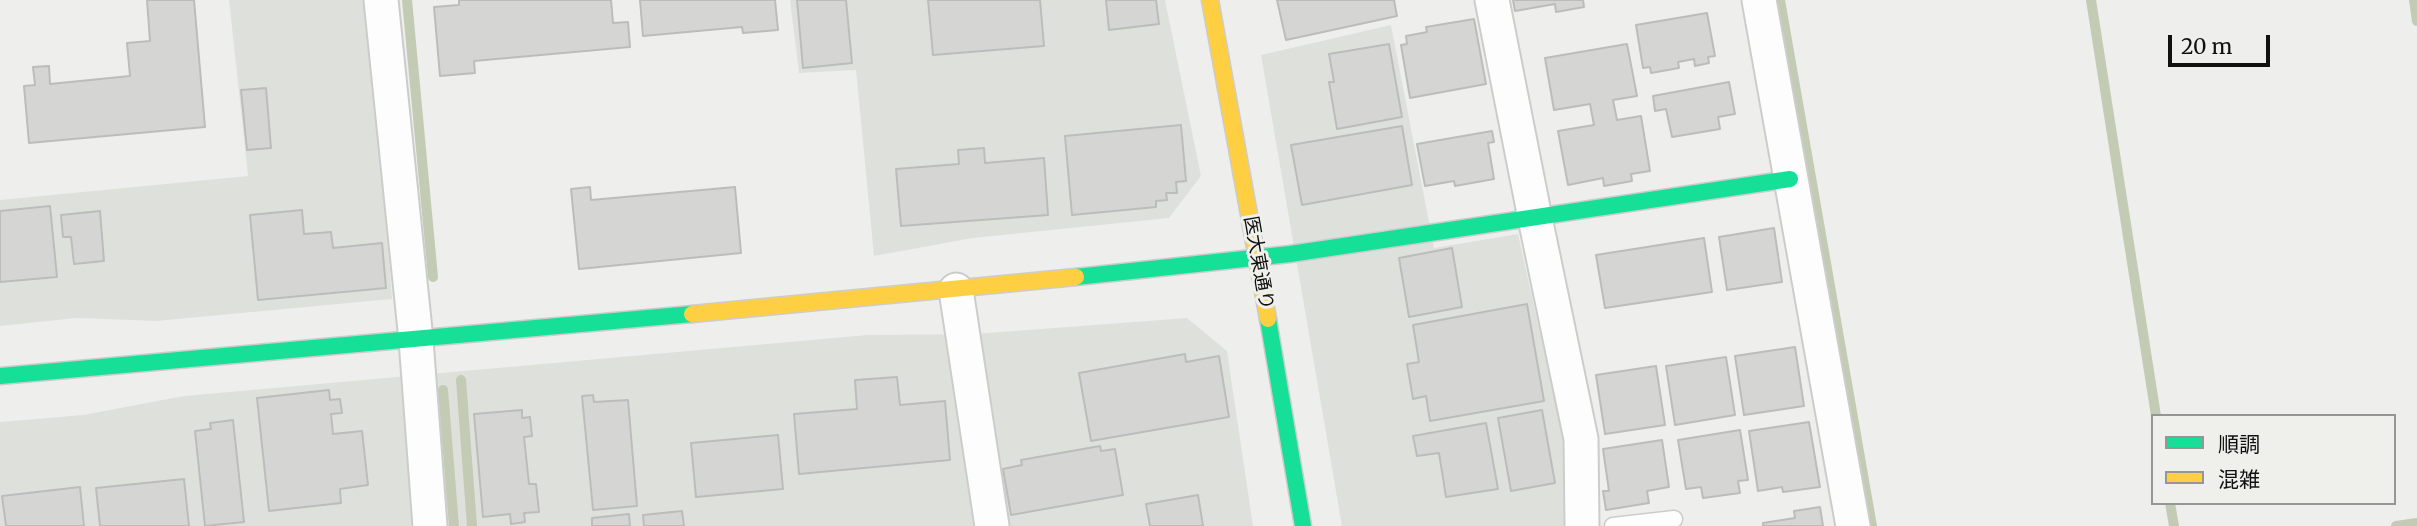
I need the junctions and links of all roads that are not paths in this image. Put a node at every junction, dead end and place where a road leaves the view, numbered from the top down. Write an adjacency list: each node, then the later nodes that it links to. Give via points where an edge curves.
1 (381, 0): 9 (street)
2 (1210, 0): 7 (street, 医大東通り)
3 (1492, 0): 6 (street)
4 (1759, 0): 5 (street)
5 (1790, 179): 6 (street); 17 (street)
6 (1535, 218): 7 (street); 15 (street, via 1581,439)
7 (1258, 257): 8 (street); 14 (street, 医大東通り)
8 (956, 290): 9 (street); 13 (street)
9 (416, 340): 10 (street); 12 (street)
10 (0, 376)
11 (1674, 519): 16 (lane)
12 (430, 526)
13 (992, 526)
14 (1303, 526)
15 (1582, 526)
16 (1613, 526)
17 (1853, 526)

